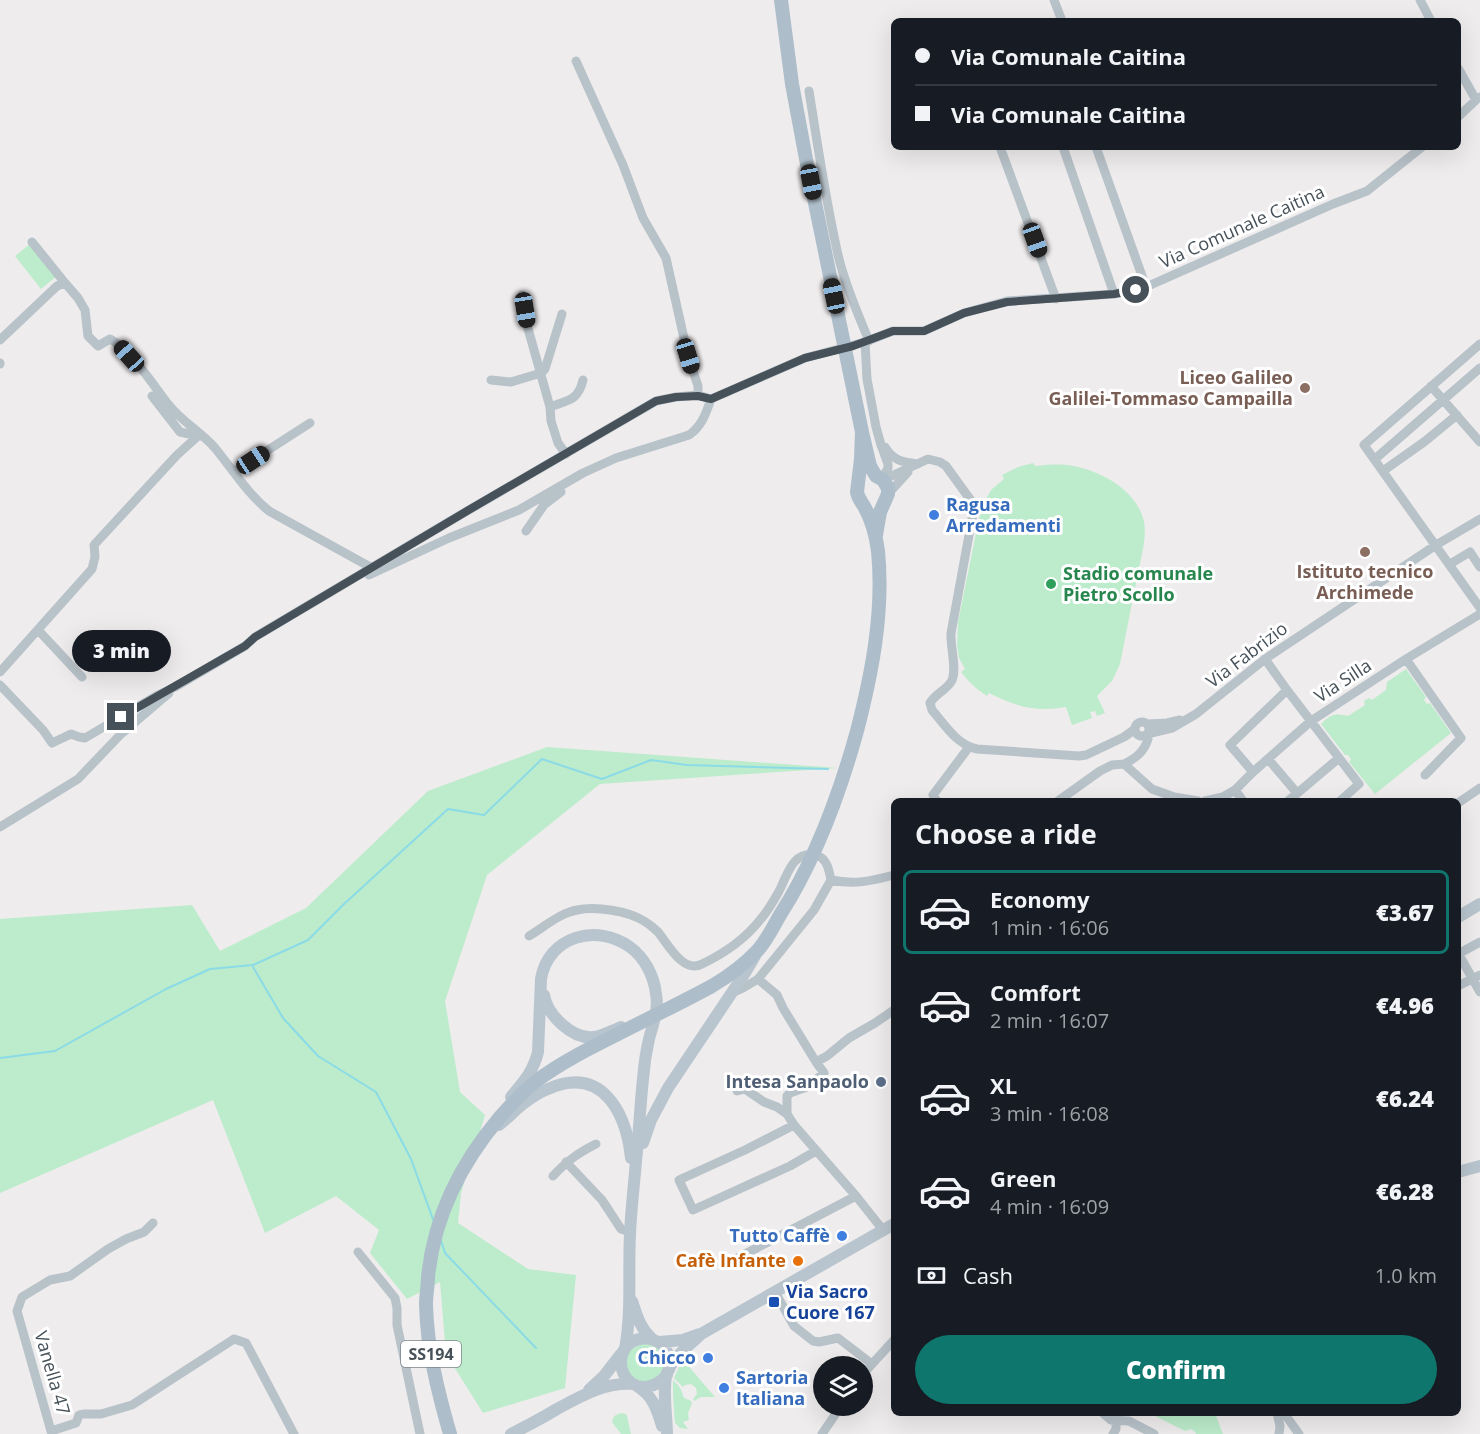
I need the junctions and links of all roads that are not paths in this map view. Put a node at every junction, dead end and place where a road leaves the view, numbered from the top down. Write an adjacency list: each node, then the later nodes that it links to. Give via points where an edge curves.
1 (781, 0): 38 (main road, via 806,159)
2 (1054, 0): 4 (street)
3 (1420, 0): 5 (street)
4 (1061, 18)
5 (1429, 18)
6 (576, 62): 32 (street, via 643,218 666,258)
7 (1461, 72): 8 (street)
8 (1475, 89): 10 (street)
9 (809, 92): 24 (street, via 840,260)
10 (1478, 98): 11 (street)
11 (1461, 114)
12 (1001, 150): 21 (street)
13 (1064, 150): 19 (street)
14 (1097, 150): 18 (street)
15 (1418, 150): 18 (street, Via Comunale Caitina, via 1367,191)
16 (32, 242): 17 (street)
17 (65, 283): 23 (street, via 57,286); 40 (street, via 85,310 88,336 98,346 110,339 118,343)
18 (1146, 287): 19 (street, Via Comunale Caitina)
19 (1114, 294): 21 (street, Via Comunale Caitina)
20 (522, 295): 27 (street)
21 (1056, 299): 24 (street, Via Comunale Caitina, via 996,304 924,331 893,331)
22 (562, 314): 27 (street)
23 (0, 340)
24 (867, 341): 33 (street, Via Comunale Caitina, via 805,358); 39 (street, via 867,379)
25 (1480, 344): 30 (street)
26 (1480, 368): 34 (street)
27 (541, 373): 28 (street, via 511,382); 35 (street)
28 (491, 380)
29 (583, 380): 35 (street, via 580,392 572,399)
30 (1431, 386): 34 (street); 43 (street, via 1364,445)
31 (152, 396): 40 (street, via 180,432)
32 (698, 396): 33 (street); 42 (street, via 656,401)
33 (711, 399): 48 (street, via 701,422 689,435 616,458)
34 (1443, 400): 36 (street); 43 (street)
35 (550, 407): 42 (street, via 558,443)
36 (1454, 412): 41 (street); 46 (street)
37 (310, 423): 45 (street)
38 (862, 432): 47 (main road, via 870,466); 49 (main road)
39 (878, 433): 44 (street, via 895,459); 47 (street, via 888,464)
40 (200, 436): 45 (street); 62 (street, via 177,455 94,545 92,569)
41 (1480, 442)
42 (566, 454): 56 (street)
43 (1374, 459): 46 (street)
44 (916, 465): 47 (street); 50 (street); 73 (street, via 928,459 946,466 974,508 951,633 954,674 949,686 930,703 932,710)
45 (234, 472): 59 (street, via 269,511)
46 (1386, 475): 55 (street)
47 (880, 478): 49 (main road, via 867,477); 50 (main road, via 887,485)
48 (568, 483): 53 (street, via 544,505); 56 (street, via 519,510)
49 (858, 487): 51 (main road, via 858,497)
50 (886, 499): 51 (main road, via 874,507); 54 (main road)
51 (864, 505): 54 (main road)
52 (1480, 519): 55 (street, Via Fabrizio)
53 (526, 531)
54 (875, 537): 97 (main road, via 878,622 870,681 845,773 807,870)
55 (1436, 545): 57 (street); 64 (street, Via Fabrizio)
56 (398, 557): 59 (street); 63 (street)
57 (1450, 564): 58 (street, via 1470,552); 60 (street)
58 (1480, 567)
59 (372, 568): 63 (street)
60 (1480, 608)
61 (1480, 614): 65 (street, Via Silla)
62 (38, 630): 66 (street); 67 (street)
63 (245, 646): 69 (street)
64 (1265, 659): 70 (street); 72 (street, Via Fabrizio, via 1196,714 1172,728)
65 (1406, 659): 71 (street, Via Silla); 78 (street, via 1461,738)
66 (0, 672)
67 (82, 677)
68 (0, 685): 69 (street, via 52,743 71,734 85,738)
69 (175, 687): 90 (street, via 78,778)
70 (1287, 690): 71 (street); 77 (street, via 1230,745)
71 (1311, 721): 74 (street); 75 (street, Via Silla)
72 (1143, 732): 73 (street, Via Fabrizio, via 1137,739 1107,744 1079,756); 76 (street, via 1147,743 1136,758)
73 (969, 747): 82 (street)
74 (1339, 758): 81 (street); 88 (street, via 1359,784)
75 (1268, 759): 77 (street, Via Silla); 81 (street)
76 (1124, 764): 83 (street, via 1100,771); 84 (street, via 1152,789)
77 (1253, 772): 80 (street, Via Silla)
78 (1425, 774)
79 (1480, 788): 89 (street)
80 (1236, 790): 85 (street); 86 (street)
81 (1297, 793): 87 (street)
82 (934, 798)
83 (1062, 798)
84 (1180, 798)
85 (1218, 798)
86 (1241, 798)
87 (1291, 798)
88 (1343, 798)
89 (1461, 801)
90 (0, 827)
91 (891, 875): 92 (street, via 854,883)
92 (831, 880): 95 (street, via 829,867 821,857 801,856 792,863 760,921 723,953 699,966 678,958 657,930 624,913 594,908 575,910); 102 (street, via 814,910)
93 (1480, 904): 94 (main road)
94 (1461, 915)
95 (529, 936)
96 (1480, 942): 98 (street)
97 (759, 948): 105 (main road); 106 (main road, via 731,974)
98 (1461, 952)
99 (1461, 958): 100 (street)
100 (1476, 977): 103 (street); 104 (street)
101 (541, 979): 106 (main road, via 544,1000 555,1017 562,1025 588,1036 595,1037); 112 (main road, via 538,1052 533,1068); 116 (main road, via 547,959 563,943 581,936 622,942 648,967 657,998 643,1076)
102 (758, 979): 105 (street); 108 (street, via 777,995)
103 (1461, 984)
104 (1480, 992)
105 (732, 993): 116 (main road, via 668,1088 646,1132)
106 (685, 1001): 112 (main road, via 553,1070 523,1092)
107 (891, 1012): 108 (street)
108 (816, 1062): 110 (street, via 824,1073 807,1087 790,1093)
109 (736, 1091): 110 (street, via 745,1089)
110 (788, 1114): 111 (street)
111 (794, 1125): 114 (street); 114 (street, via 679,1180 693,1210)
112 (486, 1134): 122 (main road, via 547,1089 568,1083 590,1086 612,1100 622,1118); 147 (main road, SS194, via 448,1199 429,1271 428,1336)
113 (596, 1144): 115 (street)
114 (816, 1151): 123 (street)
115 (566, 1162): 120 (street); 126 (street, via 602,1200 621,1229)
116 (636, 1165): 122 (main road)
117 (1480, 1166): 118 (main road)
118 (1461, 1171)
119 (1480, 1174): 121 (main road)
120 (553, 1176)
121 (1461, 1179)
122 (634, 1182): 126 (main road)
123 (856, 1196): 125 (street); 128 (street)
124 (153, 1223): 145 (street, Vanella 47, via 70,1276 50,1280 22,1297 17,1311 51,1431 76,1423 79,1415 101,1414 132,1405 234,1339 246,1343)
125 (888, 1227): 130 (main road)
126 (630, 1232): 129 (main road)
127 (358, 1252): 146 (street, via 395,1298 397,1326)
128 (726, 1264)
129 (628, 1290): 132 (main road, via 644,1331); 134 (main road)
130 (775, 1292): 131 (main road); 135 (street, via 794,1326 813,1341 838,1338)
131 (701, 1334): 132 (main road, via 683,1340); 137 (main road)
132 (655, 1341): 134 (main road, via 634,1341); 137 (main road, via 667,1352)
133 (891, 1343): 136 (street)
134 (624, 1350): 138 (main road, via 622,1370); 139 (main road, via 604,1376)
135 (862, 1356)
136 (873, 1363)
137 (668, 1372): 138 (main road, via 650,1387); 149 (main road)
138 (635, 1384): 139 (main road, via 622,1383); 149 (main road, via 655,1403)
139 (583, 1394): 148 (main road)
140 (834, 1416): 150 (street)
141 (1106, 1416): 144 (street)
142 (1278, 1416): 153 (street)
143 (1286, 1416): 154 (street)
144 (1116, 1421): 151 (street); 152 (street, via 1129,1421)
145 (294, 1434)
146 (420, 1434)
147 (450, 1434)
148 (511, 1434)
149 (666, 1434)
150 (822, 1434)
151 (1113, 1434)
152 (1154, 1434)
153 (1279, 1434)
154 (1299, 1434)

